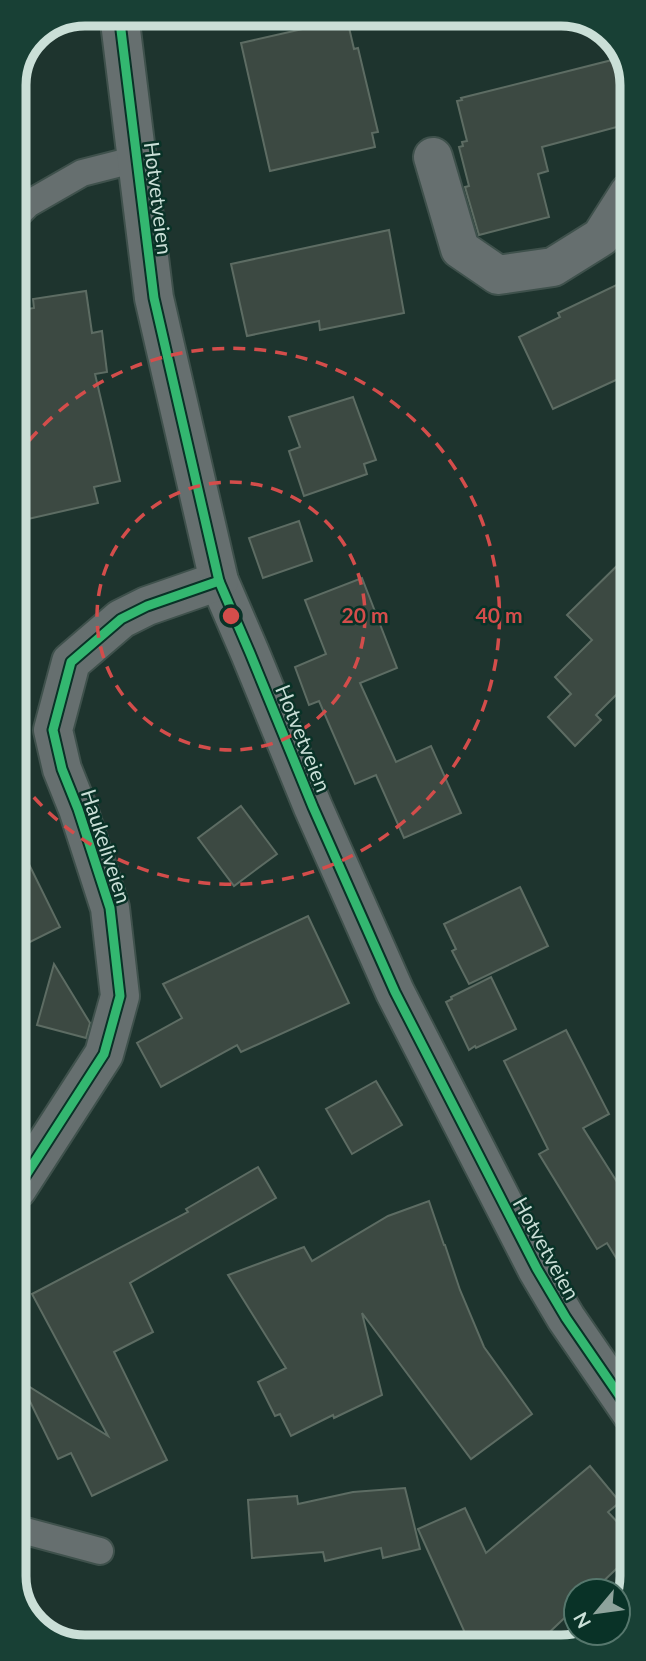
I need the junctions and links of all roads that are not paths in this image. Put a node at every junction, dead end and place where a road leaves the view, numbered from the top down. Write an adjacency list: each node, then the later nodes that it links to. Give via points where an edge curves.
1 (120, 26): 3 (street, Hotvetveien)
2 (433, 157): 5 (street, via 460,249 498,275 553,267 601,237)
3 (137, 159): 4 (lane, via 82,173); 6 (street, Hotvetveien, via 154,298)
4 (26, 206)
5 (620, 207)
6 (219, 580): 7 (street, Haukeliveien, via 121,619 71,662 53,730 110,908 120,996 104,1054); 8 (street, Hotvetveien, via 396,992 537,1269)
7 (26, 1175)
8 (620, 1397)
9 (26, 1531): 10 (lane)
10 (100, 1551)

